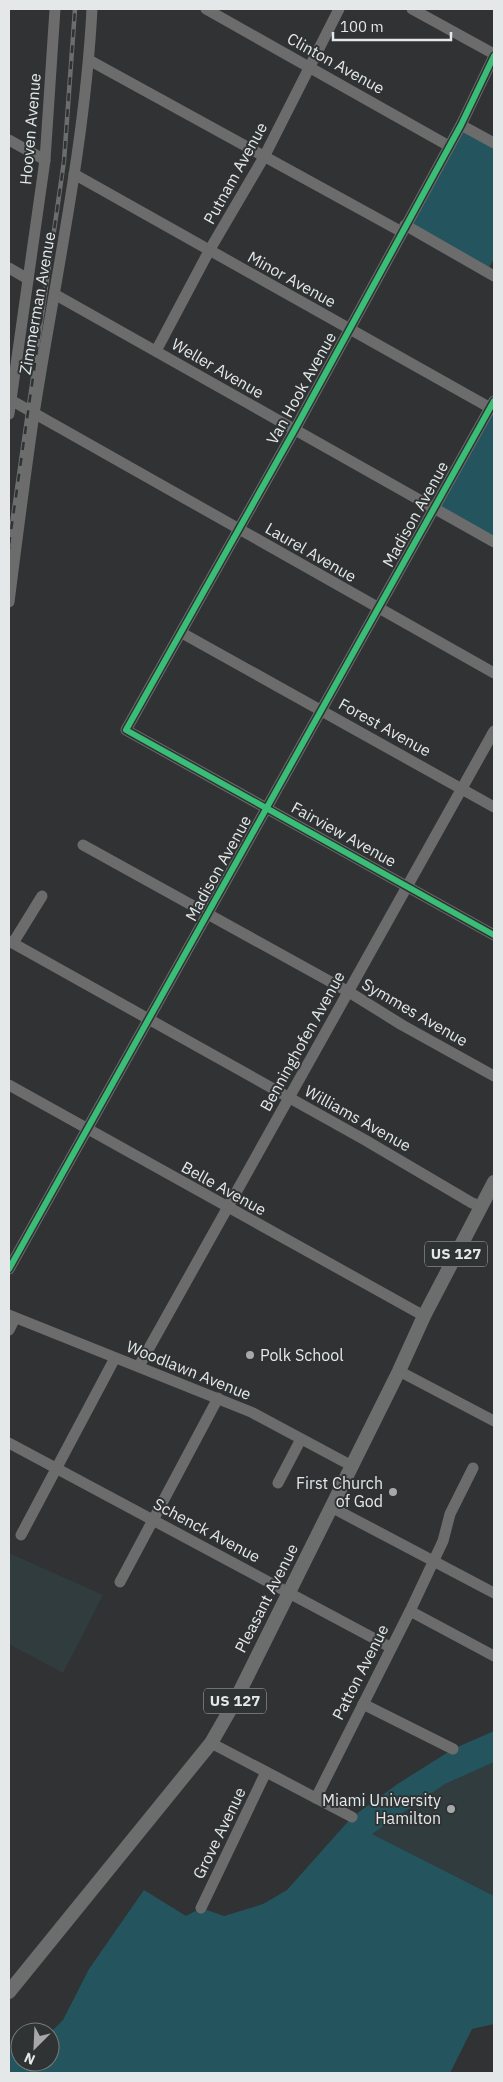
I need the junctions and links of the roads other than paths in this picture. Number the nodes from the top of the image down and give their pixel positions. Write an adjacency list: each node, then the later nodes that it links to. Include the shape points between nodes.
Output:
1 (55, 9): 14 (street, Hooven Avenue)
2 (92, 9): 7 (street, Zimmerman Avenue)
3 (206, 9): 8 (street, Clinton Avenue)
4 (339, 9): 8 (street, Putnam Avenue)
5 (412, 9): 6 (street)
6 (494, 55): 9 (street, Van Hook Avenue)
7 (89, 60): 13 (street); 15 (street, Zimmerman Avenue)
8 (309, 66): 12 (street, Clinton Avenue); 13 (street, Putnam Avenue)
9 (461, 125): 11 (street); 12 (street, Van Hook Avenue)
10 (9, 140): 14 (street)
11 (494, 143)
12 (450, 146): 16 (street, Van Hook Avenue)
13 (264, 157): 16 (street); 17 (street, Putnam Avenue)
14 (45, 160): 20 (street, Hooven Avenue)
15 (74, 174): 17 (street, Minor Avenue); 21 (street, Zimmerman Avenue)
16 (404, 229): 19 (street); 22 (street, Van Hook Avenue)
17 (210, 252): 22 (street, Minor Avenue); 23 (street, Putnam Avenue)
18 (9, 268): 20 (street)
19 (494, 276)
20 (28, 279): 24 (street, Hooven Avenue)
21 (56, 295): 23 (street, Weller Avenue); 26 (street, Zimmerman Avenue)
22 (349, 330): 25 (street, Minor Avenue); 28 (street, Van Hook Avenue)
23 (156, 351): 28 (street, Weller Avenue)
24 (10, 399): 26 (street, Laurel Avenue); 27 (street)
25 (493, 406): 29 (street, Madison Avenue)
26 (34, 413): 30 (street, Laurel Avenue); 32 (street, Zimmerman Avenue)
27 (9, 414)
28 (294, 431): 29 (street, Weller Avenue); 30 (street, Van Hook Avenue)
29 (434, 507): 31 (street, Weller Avenue); 33 (street, Madison Avenue)
30 (239, 530): 33 (street, Laurel Avenue); 34 (street, Van Hook Avenue)
31 (494, 542)
32 (9, 602)
33 (379, 609): 35 (street, Laurel Avenue); 36 (street, Madison Avenue)
34 (182, 632): 36 (street, Forest Avenue); 37 (street, Van Hook Avenue)
35 (494, 673)
36 (322, 710): 39 (street, Forest Avenue); 40 (street, Madison Avenue)
37 (126, 730): 40 (street, Fairview Avenue)
38 (494, 731): 39 (street, Benninghofen Avenue)
39 (462, 788): 41 (street, Forest Avenue); 43 (street, Benninghofen Avenue)
40 (267, 807): 43 (street, Fairview Avenue); 45 (street, Madison Avenue)
41 (494, 807)
42 (83, 845): 45 (street, Symmes Avenue)
43 (407, 886): 46 (street, Fairview Avenue); 48 (street, Benninghofen Avenue)
44 (42, 896): 47 (street)
45 (208, 915): 48 (street, Symmes Avenue); 49 (street, Madison Avenue)
46 (494, 935)
47 (11, 942): 49 (street, Williams Avenue)
48 (349, 992): 50 (street, Symmes Avenue); 52 (street, Benninghofen Avenue)
49 (149, 1020): 52 (street, Williams Avenue); 53 (street, Madison Avenue)
50 (494, 1076)
51 (9, 1085): 53 (street, Belle Avenue)
52 (288, 1098): 55 (street, Williams Avenue); 56 (street, Benninghofen Avenue)
53 (86, 1130): 56 (street, Belle Avenue); 57 (street, Madison Avenue)
54 (492, 1190): 55 (main road, Pleasant Avenue / US 127)
55 (481, 1206): 59 (main road, Pleasant Avenue / US 127)
56 (228, 1208): 59 (street, Belle Avenue); 62 (street, Benninghofen Avenue)
57 (9, 1269)
58 (12, 1316): 60 (street); 61 (street, Woodlawn Avenue)
59 (424, 1316): 63 (main road, Pleasant Avenue / US 127)
60 (9, 1330)
61 (115, 1358): 62 (street, Woodlawn Avenue); 69 (street)
62 (139, 1366): 64 (street, Woodlawn Avenue)
63 (399, 1370): 65 (street); 68 (main road, Pleasant Avenue / US 127)
64 (218, 1398): 66 (street, Woodlawn Avenue); 73 (street)
65 (494, 1421)
66 (301, 1439): 68 (street, Woodlawn Avenue); 71 (street)
67 (9, 1443): 69 (street, Schenck Avenue)
68 (352, 1466): 72 (main road, Pleasant Avenue / US 127)
69 (57, 1468): 73 (street, Schenck Avenue); 74 (street)
70 (473, 1468): 75 (street, Patton Avenue, via 450,1514)
71 (278, 1482)
72 (331, 1508): 75 (street); 77 (main road, Pleasant Avenue / US 127)
73 (153, 1519): 76 (street); 77 (street, Schenck Avenue)
74 (21, 1535)
75 (433, 1561): 78 (street); 79 (street, Patton Avenue)
76 (120, 1582)
77 (289, 1592): 80 (street, Schenck Avenue); 83 (main road, Pleasant Avenue / US 127)
78 (494, 1592)
79 (410, 1611): 80 (street, Patton Avenue); 81 (street)
80 (390, 1647): 82 (street, Patton Avenue)
81 (494, 1655)
82 (363, 1704): 84 (street); 86 (street, Patton Avenue)
83 (211, 1743): 85 (street); 89 (main road, Pleasant Avenue / US 127)
84 (453, 1749)
85 (266, 1772): 86 (street); 88 (street, Grove Avenue)
86 (316, 1798): 87 (street)
87 (352, 1817)
88 (201, 1908)
89 (9, 1992)

